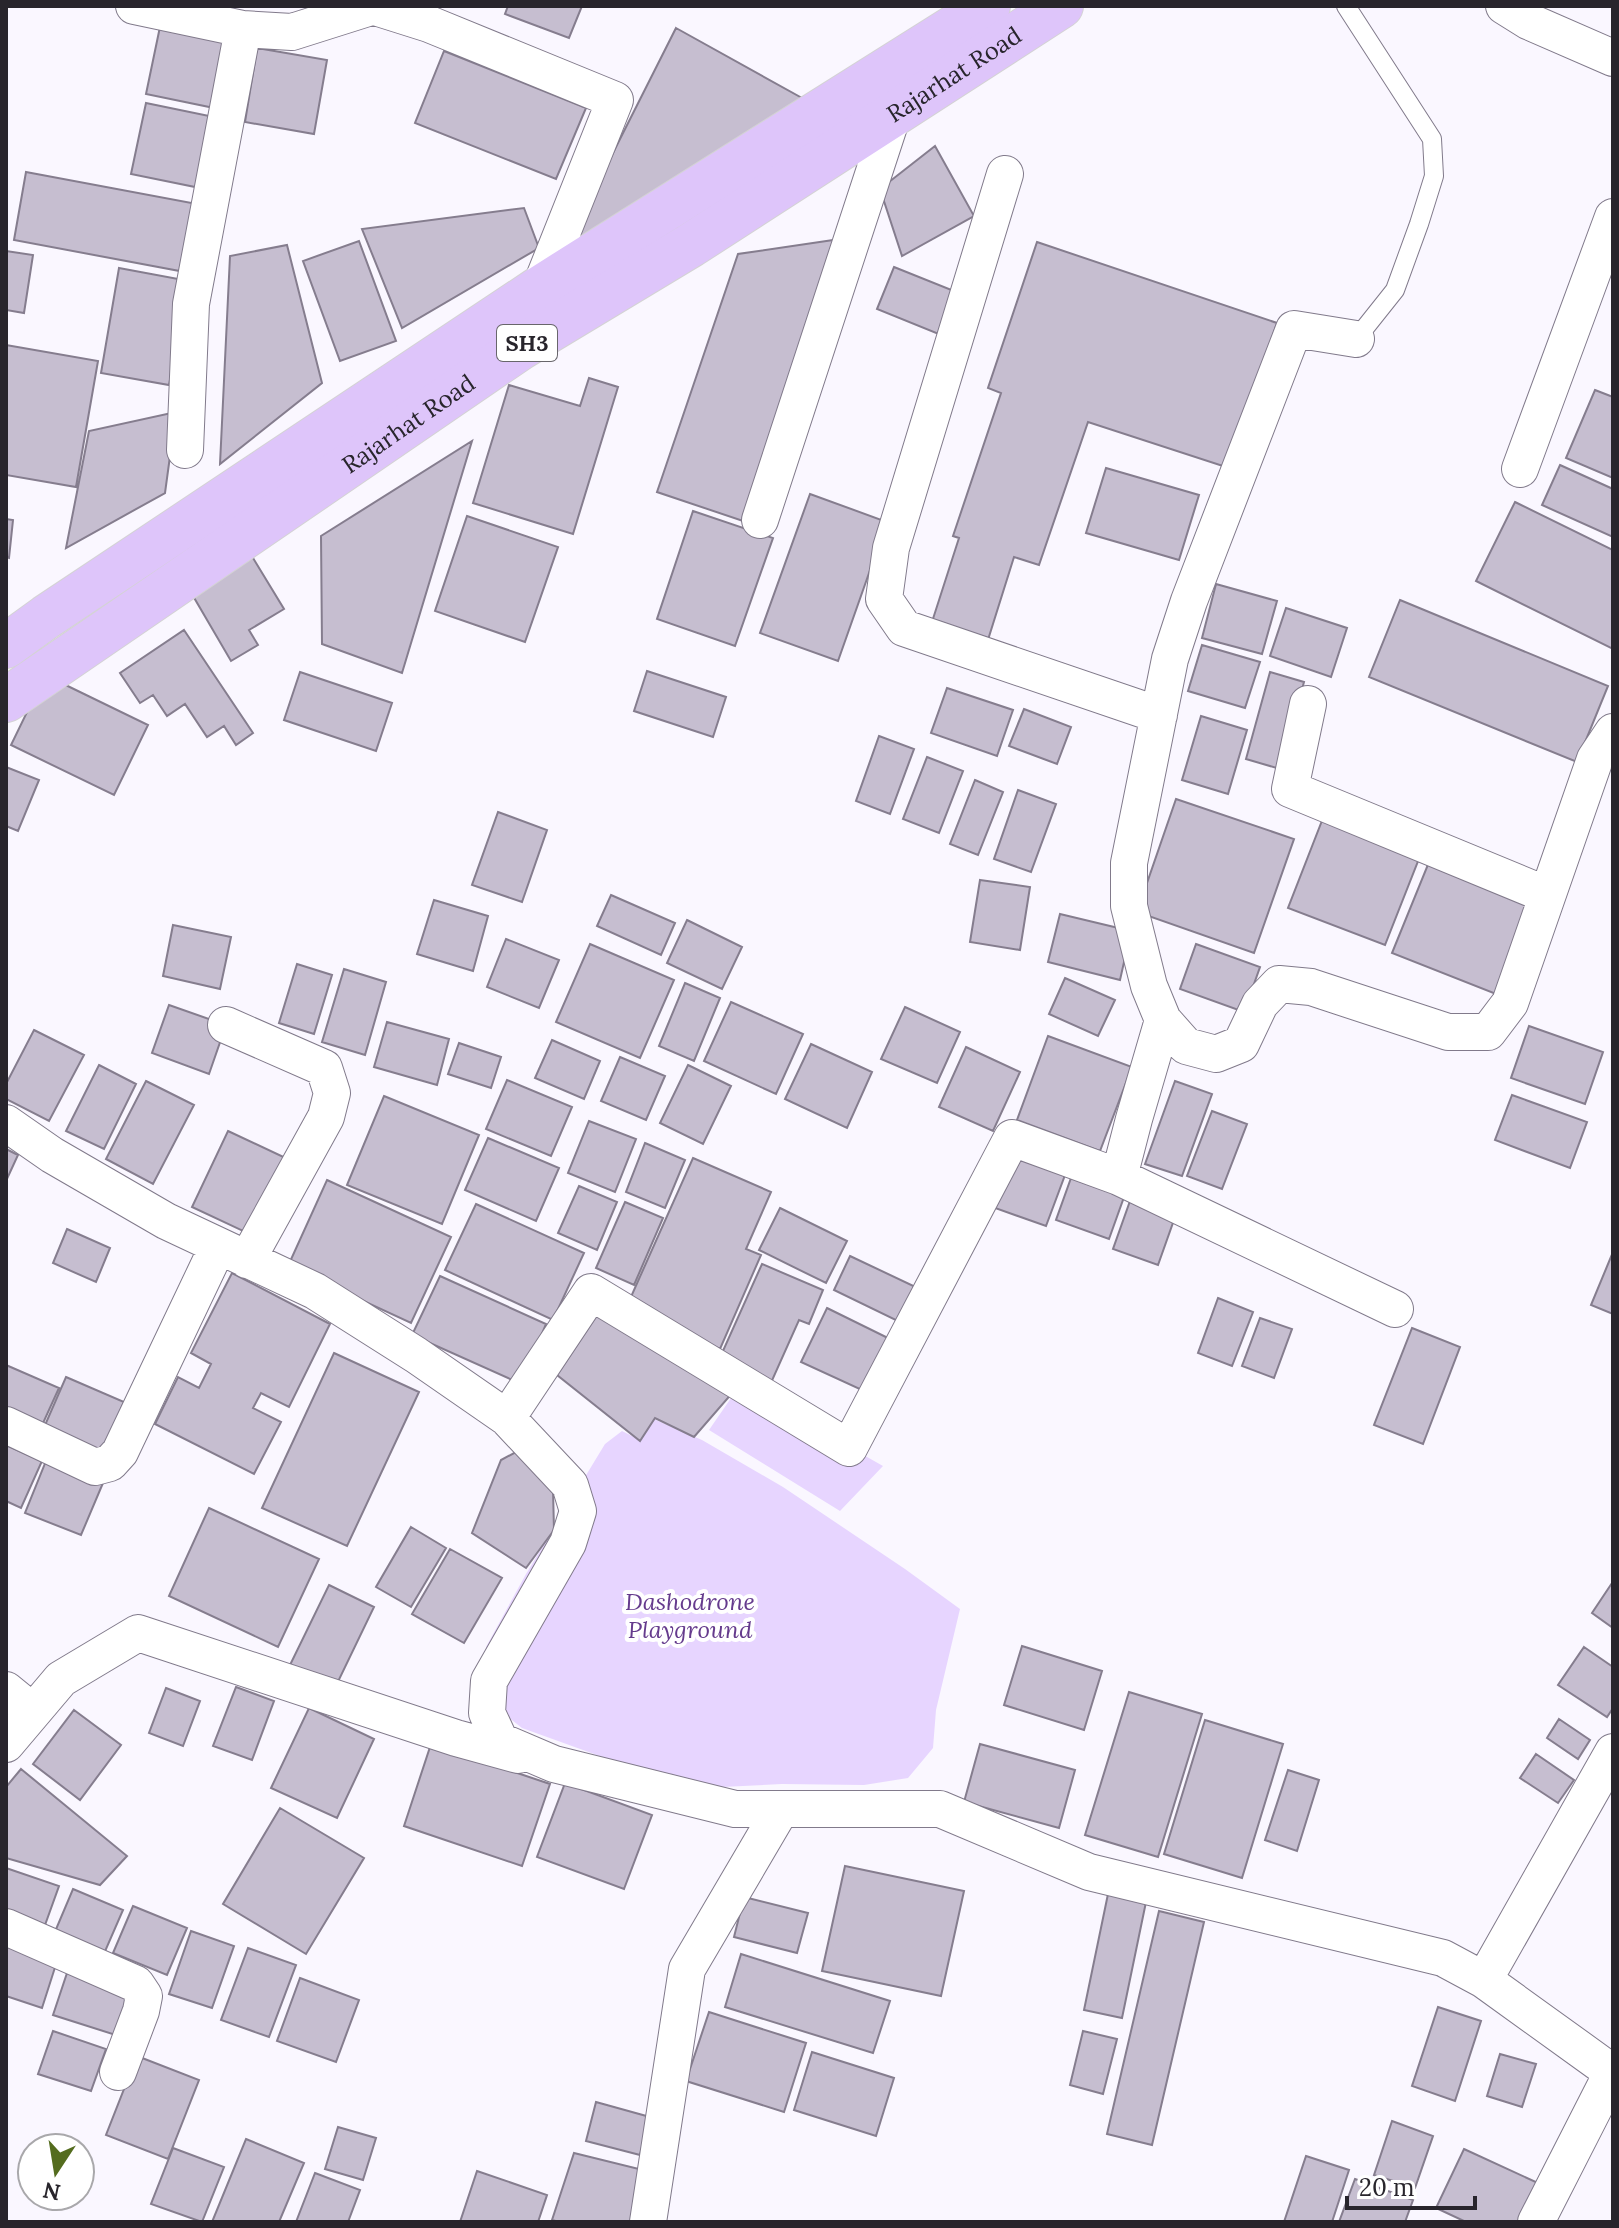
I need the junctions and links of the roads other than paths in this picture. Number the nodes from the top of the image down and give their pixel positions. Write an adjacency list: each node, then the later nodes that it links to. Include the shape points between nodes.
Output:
1 (134, 6): 7 (street)
2 (372, 6): 7 (street, via 292,32); 12 (street, via 615,100)
3 (988, 6): 12 (main road, Rajarhat Road / SH3)
4 (1061, 6): 9 (main road, Rajarhat Road / SH3)
5 (1346, 6): 13 (lane, via 1432,139 1434,176 1395,290)
6 (1504, 6): 8 (street)
7 (243, 29): 14 (street, via 191,304)
8 (1613, 58)
9 (893, 114): 16 (street); 18 (main road, Rajarhat Road / SH3, via 520,348)
10 (1005, 174): 20 (street, via 891,548 884,599 904,628)
11 (1613, 217): 15 (street)
12 (540, 288): 17 (main road, Rajarhat Road / SH3)
13 (1356, 339): 20 (street, via 1294,329 1189,601)
14 (185, 450)
15 (1520, 469)
16 (760, 520)
17 (6, 646)
18 (6, 700)
19 (1308, 704): 22 (street, via 1290,789)
20 (1159, 715): 23 (street, via 1129,863 1129,906)
21 (1613, 732): 22 (street, via 1595,759)
22 (1547, 895): 23 (street, via 1510,1003 1488,1032 1448,1032 1311,987 1279,984 1260,1004 1241,1044 1216,1054 1186,1046)
23 (1163, 1020): 26 (street)
24 (226, 1025): 27 (street, via 324,1068 332,1093 326,1117)
25 (6, 1123): 27 (street, via 166,1221)
26 (1119, 1177): 28 (street); 29 (street, via 1012,1138 849,1448 591,1292)
27 (232, 1253): 29 (street, via 315,1291); 30 (street, via 110,1463 95,1467)
28 (1395, 1309)
29 (507, 1418): 34 (street, via 570,1485 578,1511 568,1543 489,1681 487,1713 500,1741)
30 (6, 1425)
31 (20, 1701): 32 (street); 34 (street, via 138,1633 456,1738)
32 (6, 1744)
33 (1613, 1752): 37 (street)
34 (554, 1764): 35 (street, via 735,1809)
35 (781, 1809): 37 (street, via 940,1809 1089,1872 1443,1958); 40 (street, via 687,1969)
36 (6, 1927): 38 (street, via 136,1984 144,1996 141,2011)
37 (1484, 1980): 39 (street)
38 (118, 2072)
39 (1613, 2073): 41 (street)
40 (648, 2222)
41 (1536, 2222)

